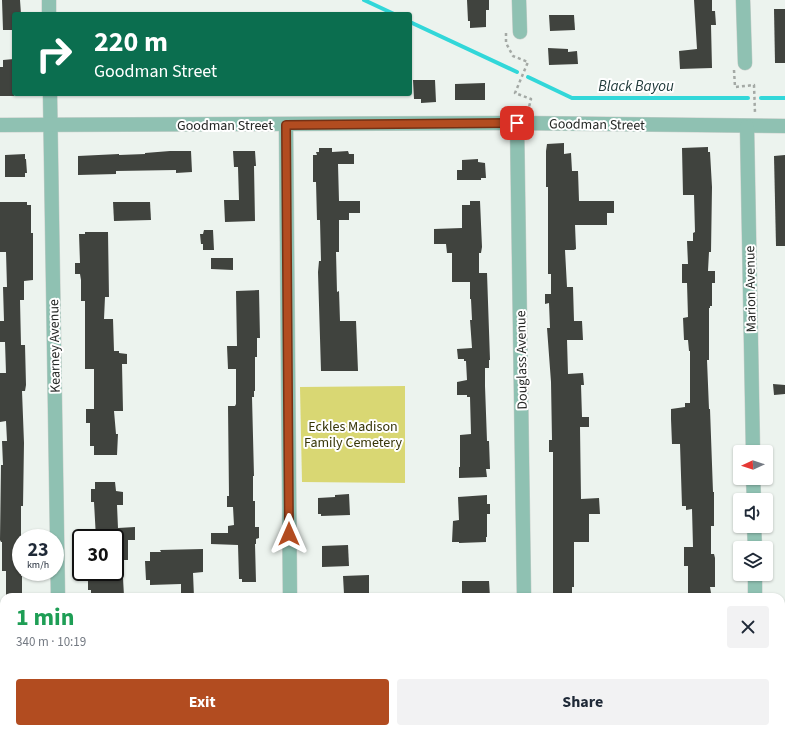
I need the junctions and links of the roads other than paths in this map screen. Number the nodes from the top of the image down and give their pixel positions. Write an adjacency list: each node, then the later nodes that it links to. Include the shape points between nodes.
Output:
1 (49, 0): 4 (street)
2 (519, 0): 5 (street)
3 (743, 0): 6 (street)
4 (49, 12)
5 (520, 32)
6 (745, 64)
7 (50, 96): 11 (street, Kearney Avenue)
8 (748, 121): 9 (street, Goodman Street); 13 (street, Goodman Street); 14 (street, Marion Avenue)
9 (521, 123): 12 (street, Goodman Street); 18 (street, Douglass Avenue)
10 (0, 124): 11 (street, Goodman Street)
11 (50, 125): 12 (street, Goodman Street); 16 (street, Kearney Avenue)
12 (286, 125): 17 (street)
13 (785, 126)
14 (753, 445)
15 (755, 581): 19 (street)
16 (58, 593)
17 (290, 593)
18 (524, 593)
19 (755, 593)

